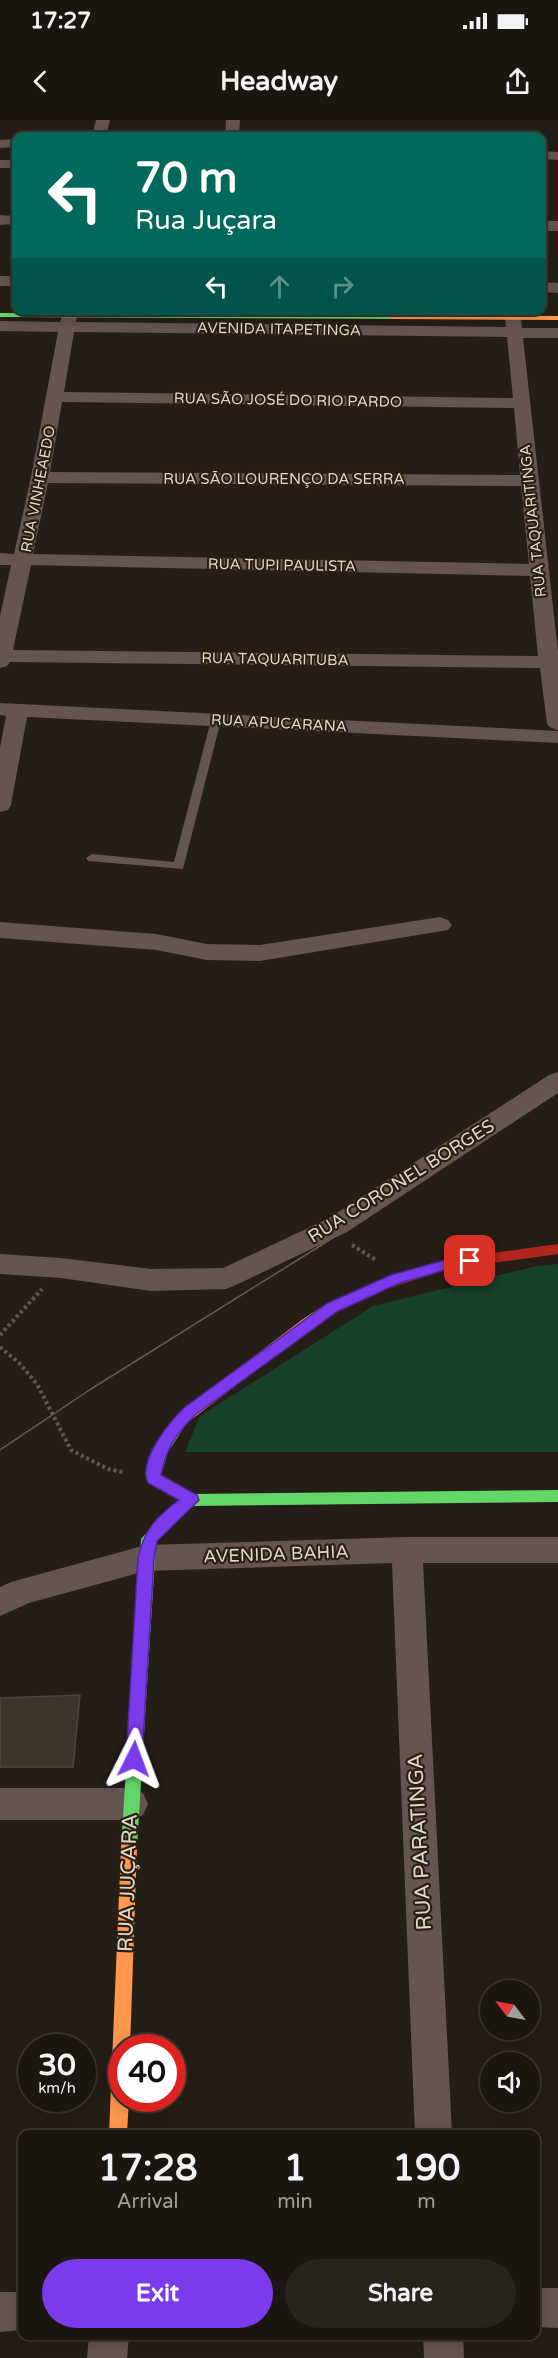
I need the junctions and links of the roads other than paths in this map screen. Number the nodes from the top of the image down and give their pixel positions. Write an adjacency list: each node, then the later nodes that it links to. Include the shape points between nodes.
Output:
1 (0, 315): 5 (street, AVENIDA ITAPETINGA)
2 (330, 315): 5 (street, AVENIDA ITAPETINGA)
3 (449, 315): 6 (street, AVENIDA ITAPETINGA)
4 (558, 318): 6 (street, AVENIDA ITAPETINGA)
5 (68, 321): 6 (street, AVENIDA ITAPETINGA); 7 (street, AVENIDA ITAPETINGA); 9 (street, RUA VINHEAEDO)
6 (513, 325): 8 (street, AVENIDA ITAPETINGA); 10 (street, RUA TAQUARITINGA)
7 (0, 326)
8 (558, 333)
9 (56, 397): 10 (street, RUA SÃO JOSÉ DO RIO PARDO); 11 (street, RUA VINHEAEDO)
10 (520, 403): 12 (street, RUA TAQUARITINGA)
11 (40, 477): 12 (street, RUA SÃO LOURENÇO DA SERRA); 14 (street, RUA VINHEAEDO)
12 (529, 481): 15 (street, RUA TAQUARITINGA)
13 (0, 559): 14 (street, RUA TUPI PAULISTA)
14 (24, 560): 15 (street, RUA TUPI PAULISTA); 16 (street, RUA VINHEAEDO)
15 (546, 578): 17 (street, RUA TAQUARITINGA)
16 (1, 659): 17 (street, RUA TAQUARITUBA)
17 (549, 662): 20 (street, RUA TAQUARITINGA)
18 (9, 709): 19 (street, RUA APUCARANA); 22 (street)
19 (216, 720): 21 (street, RUA APUCARANA); 23 (lane, via 179,866)
20 (558, 724)
21 (558, 737)
22 (0, 805)
23 (92, 858)
24 (440, 925): 25 (street, via 260,953 195,951 156,942)
25 (0, 930)
26 (558, 1081): 28 (street, RUA CORONEL BORGES, via 394,1190 312,1239 226,1278 168,1280)
27 (558, 1249): 30 (street, via 449,1264 396,1279 333,1307 308,1323 174,1427 156,1458 153,1478)
28 (0, 1264)
29 (558, 1496): 30 (street)
30 (192, 1500): 33 (street, RUA JUÇARA, via 173,1513 150,1539)
31 (406, 1550): 32 (street, AVENIDA BAHIA); 33 (street, AVENIDA BAHIA); 38 (street, RUA PARATINGA)
32 (558, 1550)
33 (146, 1558): 34 (street, AVENIDA BAHIA, via 22,1591); 36 (street, RUA JUÇARA)
34 (0, 1602)
35 (0, 1804): 36 (street)
36 (131, 1804): 37 (street, RUA JUÇARA)
37 (118, 2130)
38 (434, 2130)
39 (540, 2308): 40 (street)
40 (558, 2308)
41 (18, 2311): 42 (street)
42 (0, 2312)
43 (109, 2340): 45 (street)
44 (443, 2340): 46 (street)
45 (107, 2358)
46 (444, 2358)

